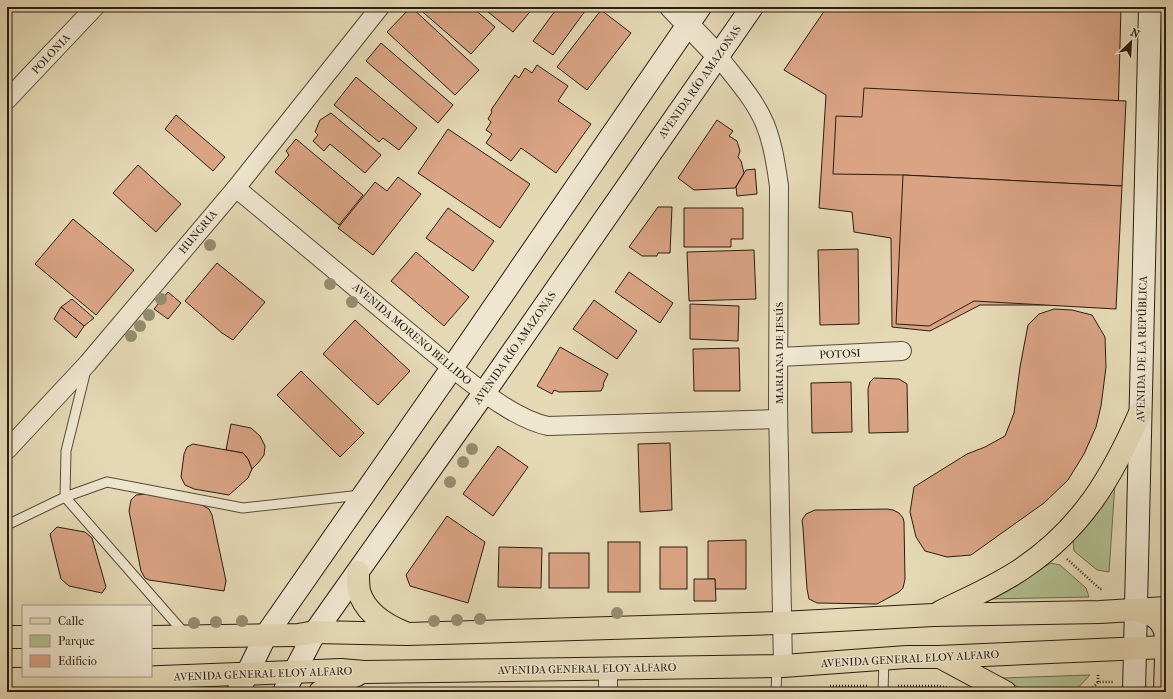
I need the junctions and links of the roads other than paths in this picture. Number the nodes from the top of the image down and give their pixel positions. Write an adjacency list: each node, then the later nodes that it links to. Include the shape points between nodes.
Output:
1 (95, 7): 8 (street, POLONIA)
2 (380, 7): 9 (street, HUNGRIA)
3 (671, 7): 6 (main road)
4 (752, 7): 7 (main road, AVENIDA RÍO AMAZONAS)
5 (1150, 7): 15 (main road, AVENIDA DE LA REPÚBLICA)
6 (693, 15): 7 (main road); 13 (main road)
7 (718, 56): 11 (street, MARIANA DE JESÚS, via 751,98 765,123 774,152 779,186); 14 (main road, AVENIDA RÍO AMAZONAS)
8 (7, 100)
9 (236, 188): 12 (street, HUNGRIA); 13 (street, AVENIDA MORENO BELLIDO)
10 (902, 351): 11 (street, POTOSI)
11 (779, 357): 16 (street, MARIANA DE JESÚS)
12 (88, 363): 17 (street, HUNGRIA); 19 (lane, via 66,451)
13 (452, 368): 14 (street, AVENIDA MORENO BELLIDO); 18 (main road)
14 (484, 393): 16 (street, AVENIDA MORENO BELLIDO, via 534,423 548,426); 21 (main road, AVENIDA RÍO AMAZONAS)
15 (1140, 413): 23 (main road, AVENIDA DE LA REPÚBLICA); 24 (main road, via 1124,450 1091,504 1061,538 1023,568 1000,582)
16 (778, 419): 25 (street, MARIANA DE JESÚS)
17 (7, 450)
18 (362, 495): 19 (lane, via 243,508 107,482); 28 (main road)
19 (65, 497): 20 (lane); 31 (lane)
20 (7, 525)
21 (358, 572): 26 (main road, AVENIDA RÍO AMAZONAS); 27 (main road, via 359,590 364,602 382,622)
22 (1166, 608): 23 (main road)
23 (1136, 610): 24 (main road); 32 (main road, via 1158,619 1164,626); 35 (main road, AVENIDA DE LA REPÚBLICA)
24 (933, 615): 25 (main road)
25 (781, 623): 27 (main road); 39 (street, MARIANA DE JESÚS)
26 (315, 632): 27 (main road); 28 (main road); 41 (main road, AVENIDA RÍO AMAZONAS)
27 (408, 634)
28 (266, 635): 31 (main road); 45 (main road)
29 (22, 637): 33 (main road)
30 (152, 637): 31 (main road)
31 (188, 637)
32 (1166, 637)
33 (7, 638)
34 (1166, 647): 35 (main road, AVENIDA GENERAL ELOY ALFARO)
35 (1135, 649): 36 (main road, AVENIDA GENERAL ELOY ALFARO); 53 (main road, AVENIDA DE LA REPÚBLICA)
36 (938, 657): 38 (main road, AVENIDA GENERAL ELOY ALFARO); 52 (main road)
37 (1166, 657): 54 (main road)
38 (884, 659): 39 (main road, AVENIDA GENERAL ELOY ALFARO); 51 (lane)
39 (780, 666): 40 (main road, AVENIDA GENERAL ELOY ALFARO); 50 (lane)
40 (608, 669): 42 (main road, AVENIDA GENERAL ELOY ALFARO); 49 (street)
41 (296, 672): 42 (main road, AVENIDA GENERAL ELOY ALFARO); 45 (main road, AVENIDA GENERAL ELOY ALFARO); 47 (main road, AVENIDA RÍO AMAZONAS)
42 (364, 672): 48 (main road)
43 (136, 678): 44 (main road, AVENIDA GENERAL ELOY ALFARO); 45 (main road, AVENIDA GENERAL ELOY ALFARO); 46 (main road)
44 (7, 679)
45 (242, 683)
46 (164, 692)
47 (284, 692)
48 (320, 692)
49 (608, 692)
50 (776, 692)
51 (883, 692)
52 (1005, 692)
53 (1134, 692)
54 (1165, 692)

